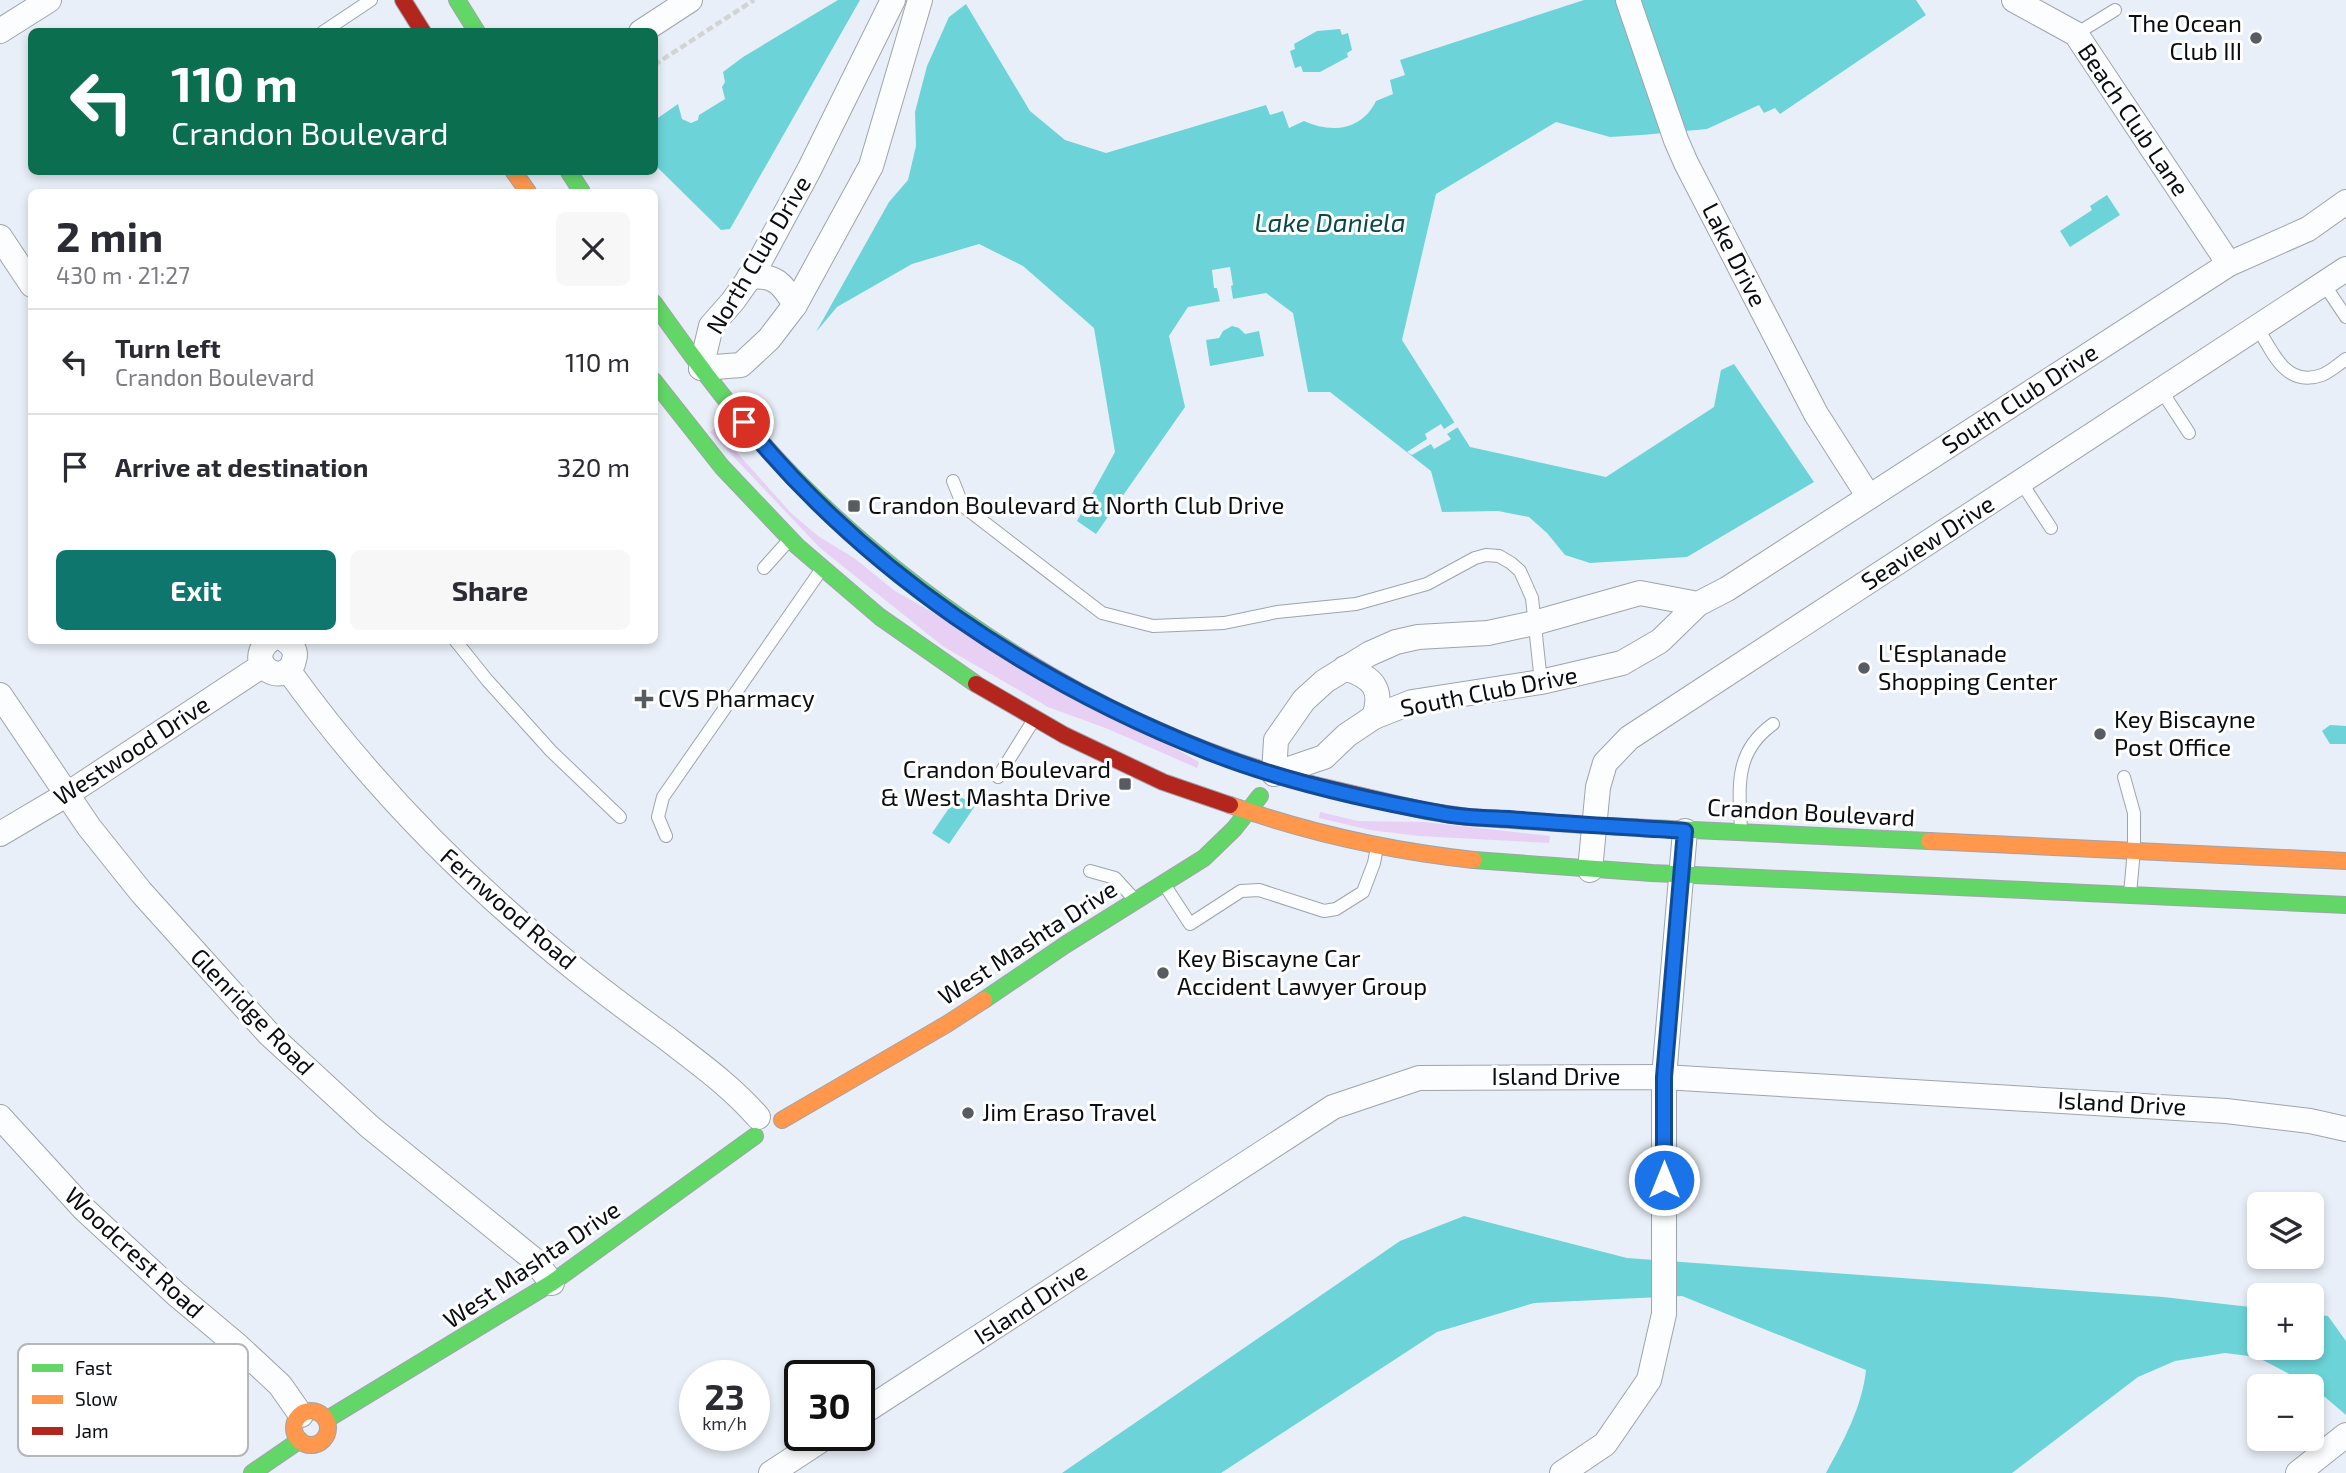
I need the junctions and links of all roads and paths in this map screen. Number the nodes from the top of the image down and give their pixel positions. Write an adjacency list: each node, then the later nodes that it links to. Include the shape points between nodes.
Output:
1 (49, 0): 16 (street)
2 (371, 0): 12 (lane)
3 (403, 0): 13 (main road)
4 (457, 0): 14 (main road)
5 (690, 0): 15 (street)
6 (754, 0): 18 (path)
7 (893, 0): 23 (street, North Club Drive)
8 (920, 0): 26 (street, North Club Drive, via 872,166)
9 (1628, 0): 37 (street, Lake Drive, via 1676,140 1816,414)
10 (2014, 0): 17 (street, Beach Club Lane)
11 (2115, 10): 17 (lane)
12 (329, 28)
13 (420, 28)
14 (474, 28)
15 (647, 28)
16 (0, 32)
17 (2076, 34): 21 (street, Beach Club Lane)
18 (658, 62)
19 (2346, 202): 21 (street, South Club Drive, via 2308,229)
20 (0, 237): 24 (street)
21 (2229, 264): 37 (street, South Club Drive)
22 (2346, 269): 25 (street, Seaview Drive)
23 (750, 277): 26 (street, via 774,279); 31 (street, North Club Drive, via 711,326)
24 (28, 279)
25 (2324, 284): 28 (lane); 29 (street, Seaview Drive)
26 (794, 305): 31 (street, North Club Drive, via 741,366)
27 (658, 309): 31 (main road, Crandon Boulevard)
28 (2346, 317)
29 (2257, 327): 30 (lane, via 2286,373 2297,377 2322,375); 32 (street, Seaview Drive)
30 (2346, 359)
31 (701, 368): 33 (street); 52 (main road, Crandon Boulevard, via 769,453 809,494 928,597 993,643 1065,685 1149,727)
32 (2161, 390): 34 (lane); 36 (street, Seaview Drive)
33 (658, 395): 39 (main road)
34 (2189, 433)
35 (953, 481): 43 (lane, via 962,506 1102,613 1153,626 1224,624 1277,612 1356,604 1427,584 1486,555 1500,556 1520,571 1532,598)
36 (2021, 482): 38 (lane); 58 (street, Seaview Drive, via 1629,738 1605,763)
37 (1869, 497): 42 (street, South Club Drive)
38 (2051, 528)
39 (790, 539): 40 (lane); 41 (main road)
40 (764, 568)
41 (822, 568): 50 (main road, via 894,627); 62 (lane, via 663,797 658,817)
42 (1698, 604): 43 (street, via 1640,593); 47 (street, South Club Drive, via 1660,641 1622,663)
43 (1534, 623): 46 (street, via 1488,633 1396,642); 47 (lane)
44 (459, 644): 57 (lane, via 551,751)
45 (279, 648): 55 (street, Westwood Drive); 76 (street, Fernwood Road, via 342,742 432,842 540,940 737,1094)
46 (1345, 668): 49 (street, via 1368,678 1376,688 1379,702); 52 (street, via 1304,700 1287,721 1276,740)
47 (1541, 682): 49 (street, South Club Drive, via 1412,702)
48 (0, 695): 55 (street, Glenridge Road)
49 (1374, 717): 52 (street, South Club Drive, via 1324,757)
50 (1033, 720): 53 (lane); 56 (main road, via 1163,781)
51 (1773, 724): 60 (lane, via 1753,741 1742,761)
52 (1274, 774): 56 (main road, West Mashta Drive); 58 (main road, Crandon Boulevard, via 1442,814)
53 (998, 777)
54 (2124, 778): 64 (lane, via 2134,813)
55 (66, 795): 61 (street, Westwood Drive); 77 (street, Glenridge Road, via 141,892 269,1034 370,1127 532,1258)
56 (1248, 813): 63 (main road); 69 (main road, West Mashta Drive, via 1218,848)
57 (620, 817)
58 (1595, 825): 59 (main road, Crandon Boulevard); 66 (street, Seaview Drive)
59 (1685, 831): 60 (main road, Crandon Boulevard); 68 (street)
60 (1741, 833): 64 (main road, Crandon Boulevard)
61 (0, 834)
62 (666, 836)
63 (1377, 846): 66 (main road, via 1497,864); 69 (lane, via 1363,892 1336,909 1324,911 1259,890 1241,891 1190,924)
64 (2134, 850): 65 (main road, Crandon Boulevard); 70 (lane)
65 (2346, 861)
66 (1590, 870): 68 (main road)
67 (1090, 871): 71 (lane, via 1115,878)
68 (1682, 875): 70 (main road); 73 (street)
69 (1164, 883): 71 (main road, West Mashta Drive)
70 (2130, 894): 72 (main road)
71 (1135, 900): 76 (main road, West Mashta Drive, via 947,1024)
72 (2346, 905)
73 (1664, 1077): 75 (street, Island Drive, via 2225,1111); 80 (street, Island Drive, via 1419,1079 1333,1107); 88 (street, via 1664,1314 1649,1380 1605,1444)
74 (0, 1117): 78 (street, Woodcrest Road, via 84,1209)
75 (2346, 1129)
76 (769, 1130): 77 (main road, West Mashta Drive)
77 (552, 1283): 82 (main road, West Mashta Drive)
78 (236, 1344)
79 (248, 1355): 81 (street, Woodcrest Road, via 280,1385)
80 (875, 1405)
81 (301, 1415): 82 (main road, via 317,1412); 84 (main road, via 295,1430)
82 (326, 1420): 84 (main road, via 328,1429 322,1441 309,1444)
83 (2346, 1435): 89 (street)
84 (300, 1440): 86 (main road)
85 (805, 1451): 87 (street)
86 (252, 1473)
87 (771, 1473)
88 (1562, 1473)
89 (2298, 1473)

